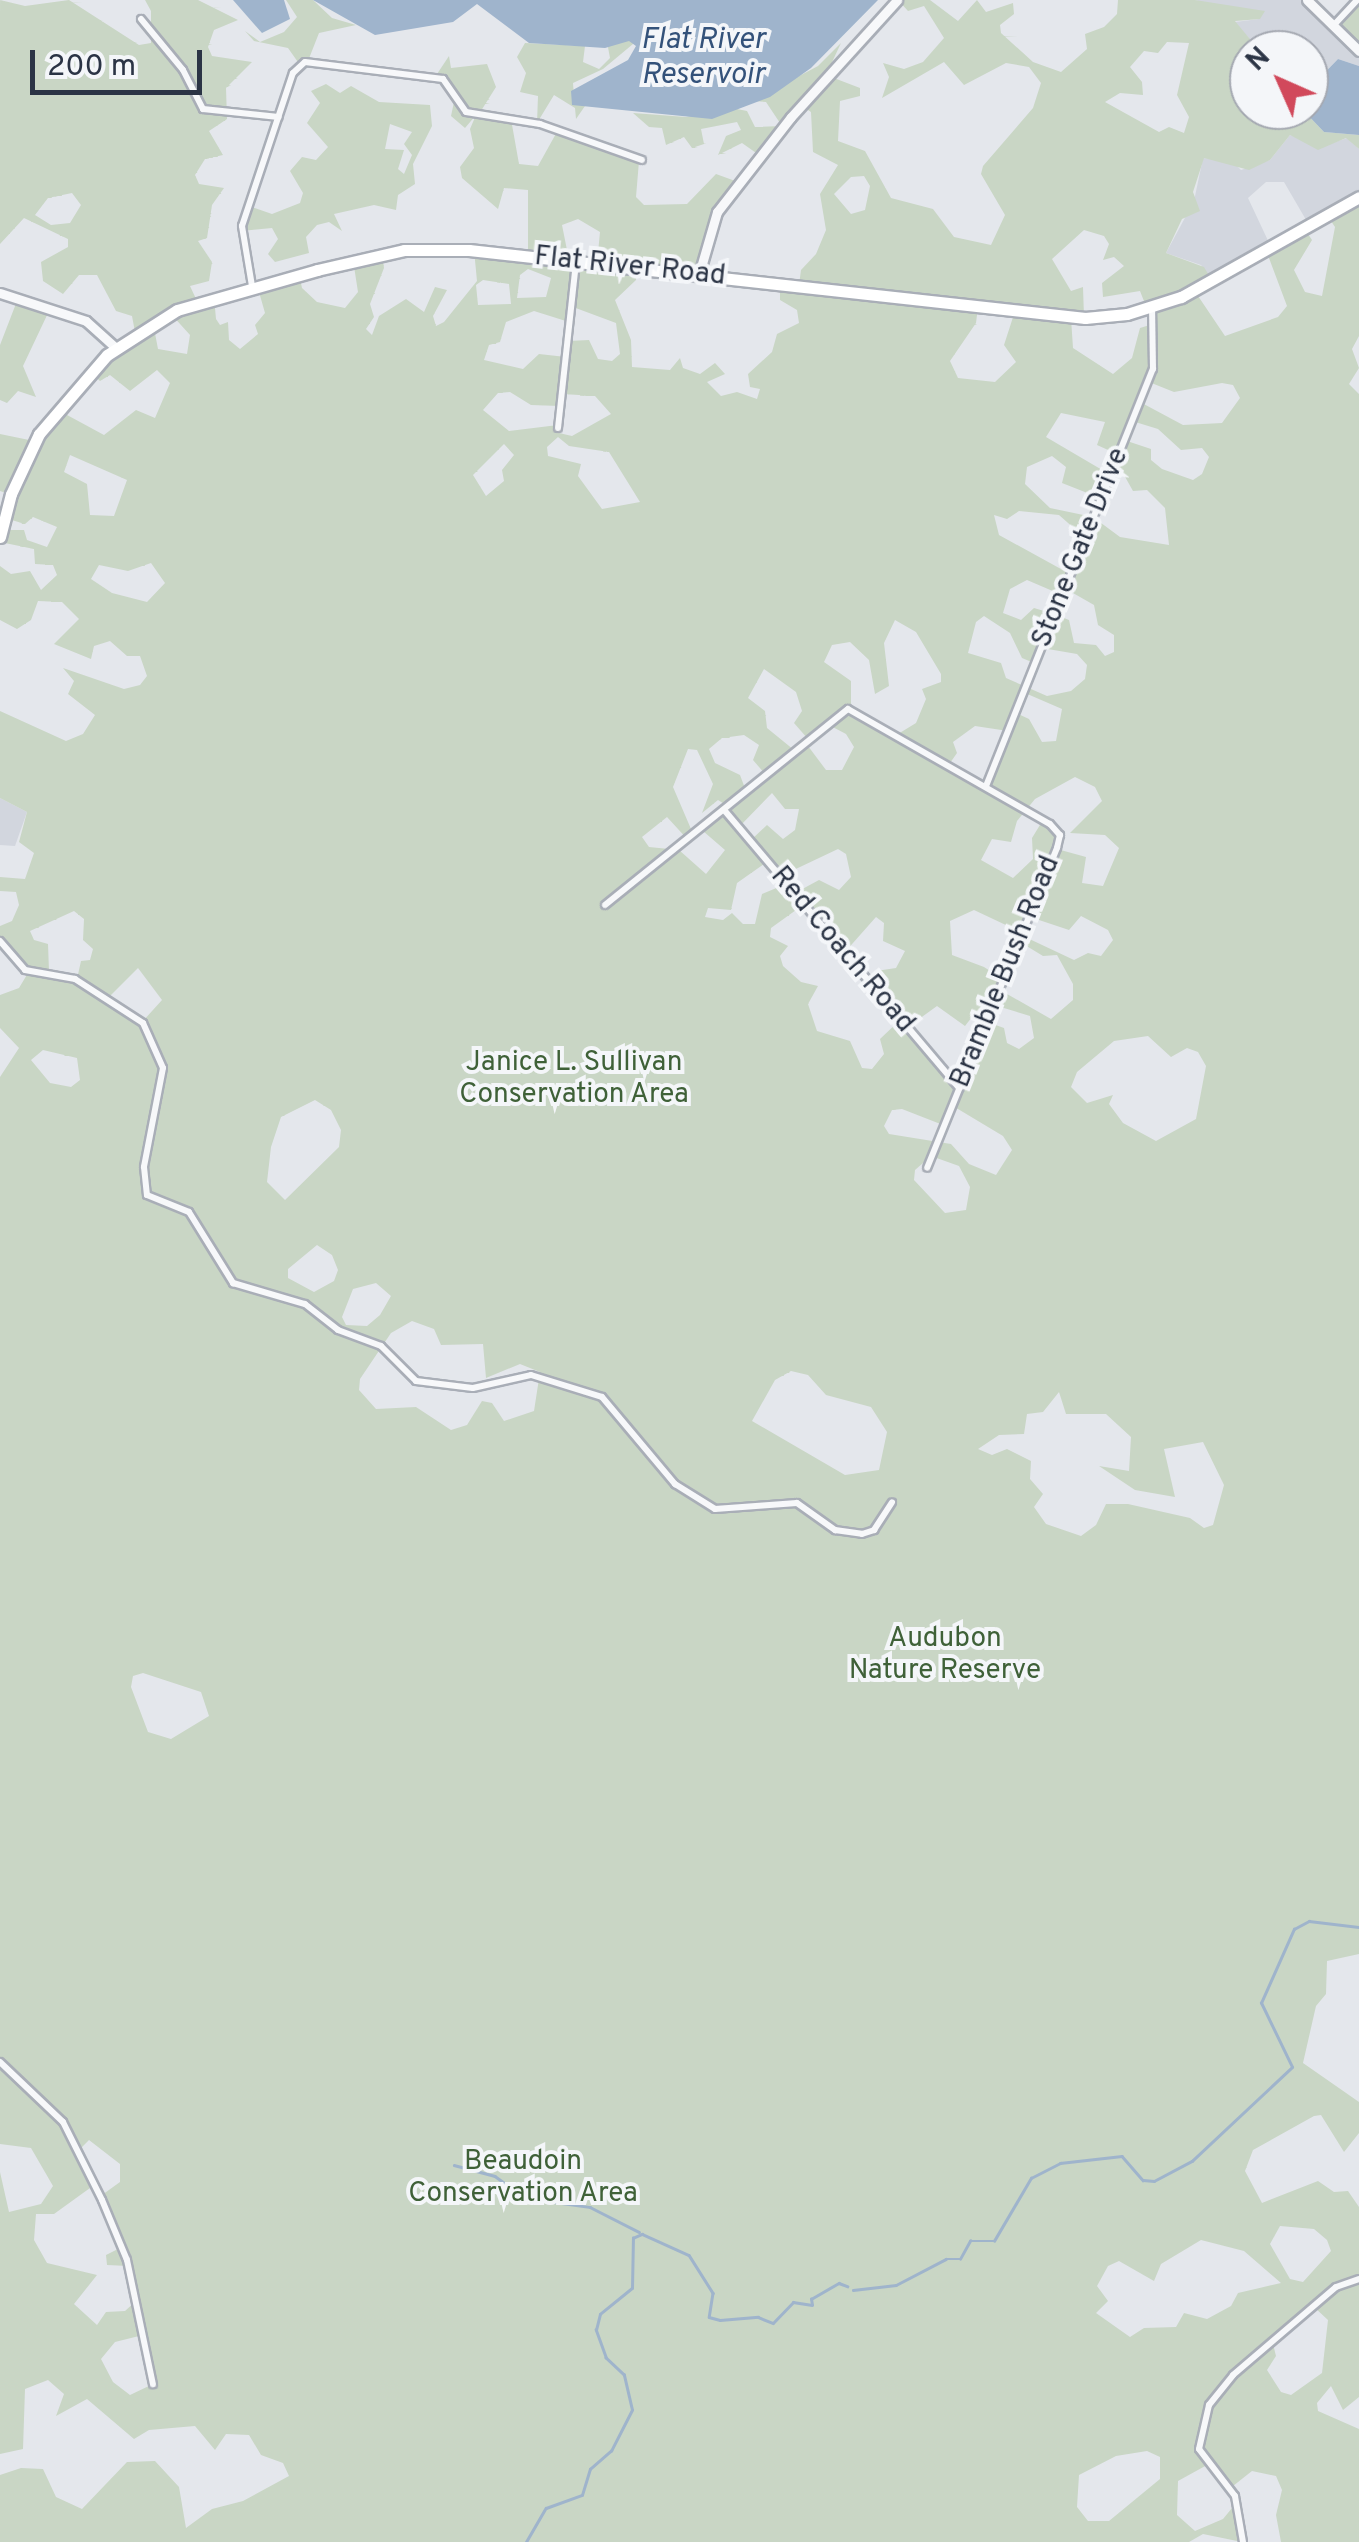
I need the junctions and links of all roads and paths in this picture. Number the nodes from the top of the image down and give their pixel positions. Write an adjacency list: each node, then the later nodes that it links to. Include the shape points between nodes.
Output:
1 (896, 0): 11 (street, via 791,116 717,212)
2 (1307, 0): 5 (street)
3 (1357, 0): 5 (street)
4 (141, 18): 7 (street, via 184,70 203,109)
5 (1333, 26): 6 (street)
6 (1359, 51)
7 (279, 117): 8 (street, via 298,66 349,66 443,79 466,112 540,124); 12 (street, via 242,226)
8 (642, 160)
9 (1359, 197): 14 (main road, Flat River Road)
10 (576, 262): 11 (main road, Flat River Road); 12 (main road, Flat River Road, via 404,250); 16 (street)
11 (698, 274): 14 (main road, Flat River Road, via 1077,318)
12 (252, 286): 15 (main road, Flat River Road, via 178,310)
13 (0, 293): 15 (street, via 86,321)
14 (1152, 307): 18 (street, Stone Gate Drive, via 1153,370)
15 (116, 348): 17 (main road, Flat River Road, via 71,390 39,434 10,494)
16 (558, 428)
17 (0, 537)
18 (986, 786): 19 (street, Bramble Bush Road, via 848,710); 22 (street, Bramble Bush Road, via 1050,824 1060,837)
19 (726, 811): 20 (street, Bramble Bush Road); 22 (street, Red Coach Road)
20 (605, 905)
21 (0, 940): 24 (street, via 25,970 75,979 143,1023 162,1068 144,1168 146,1195 187,1210 233,1284 298,1300 338,1330 382,1346 416,1381 473,1388 531,1375 602,1397 675,1484 715,1509 797,1503 828,1526 862,1534 874,1530)
22 (959, 1088): 23 (street, Bramble Bush Road)
23 (927, 1168)
24 (892, 1502)
25 (0, 2062): 27 (street, via 63,2122 102,2200 127,2260)
26 (1359, 2279): 28 (street, via 1331,2292 1209,2405 1199,2449 1236,2496)
27 (153, 2384)
28 (1243, 2542)

